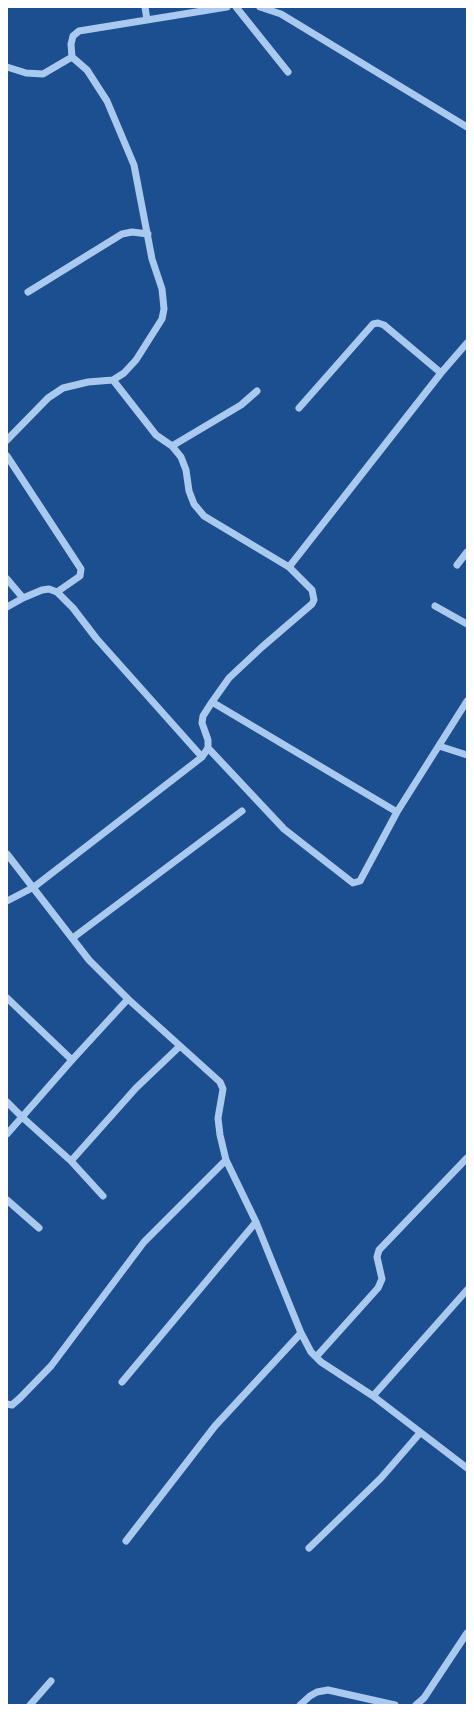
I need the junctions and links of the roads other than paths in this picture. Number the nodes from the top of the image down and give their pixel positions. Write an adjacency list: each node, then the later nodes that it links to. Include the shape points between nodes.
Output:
1 (145, 7): 6 (street)
2 (226, 7): 6 (street)
3 (236, 7): 9 (street)
4 (260, 7): 5 (street)
5 (274, 9): 10 (street)
6 (147, 20): 7 (street, via 79,31 71,44)
7 (72, 57): 8 (street, via 43,74 26,73); 11 (street, via 87,70 107,101 134,165)
8 (7, 67)
9 (288, 72)
10 (467, 127)
11 (148, 234): 12 (street, via 122,234); 15 (street, via 152,259 162,289 162,319 136,360)
12 (28, 292)
13 (467, 343): 14 (street)
14 (441, 373): 17 (street, via 384,325 373,324); 23 (street)
15 (113, 380): 18 (street, via 63,388 48,398); 19 (street, via 156,436)
16 (257, 392): 19 (street, via 241,405)
17 (299, 408)
18 (7, 440)
19 (172, 446): 23 (street, via 181,457 186,470 194,504 204,516)
20 (7, 456): 25 (street, via 80,568 80,576)
21 (467, 552): 22 (street)
22 (456, 565)
23 (289, 567): 31 (street, via 312,590 312,604 229,678)
24 (7, 579): 26 (street)
25 (57, 592): 26 (street, via 42,590); 35 (street)
26 (23, 598): 28 (street)
27 (434, 606): 29 (street)
28 (7, 607)
29 (467, 624)
30 (467, 700): 32 (street)
31 (212, 702): 33 (street, via 202,722); 37 (street)
32 (439, 746): 34 (street); 37 (street)
33 (208, 748): 35 (street); 37 (street, via 284,829 352,883 360,881)
34 (467, 755)
35 (202, 756): 39 (street)
36 (242, 811): 41 (street)
37 (398, 812)
38 (7, 854): 39 (street)
39 (34, 887): 40 (street); 41 (street)
40 (7, 901)
41 (74, 937): 43 (street, via 89,960)
42 (7, 998): 45 (street)
43 (128, 999): 44 (street); 45 (street)
44 (180, 1046): 50 (street, via 220,1082 223,1089 218,1118); 51 (street, via 136,1088)
45 (72, 1060): 47 (street)
46 (7, 1102): 47 (street)
47 (22, 1118): 48 (street); 51 (street)
48 (7, 1134)
49 (467, 1158): 58 (street, via 379,1250 377,1257 382,1279 378,1288)
50 (226, 1160): 54 (street); 61 (street, via 144,1242 51,1366 12,1405)
51 (71, 1161): 52 (street)
52 (103, 1196)
53 (7, 1200): 55 (street)
54 (256, 1222): 57 (street); 59 (street)
55 (39, 1228)
56 (467, 1290): 60 (street)
57 (301, 1333): 58 (street); 64 (street, via 215,1426)
58 (316, 1357): 60 (street)
59 (122, 1382)
60 (373, 1396): 62 (street)
61 (7, 1404)
62 (420, 1433): 63 (street); 65 (street, via 381,1478)
63 (467, 1468)
64 (126, 1541)
65 (309, 1548)
66 (467, 1633): 71 (street, via 424,1698)
67 (52, 1681): 68 (street)
68 (30, 1705)
69 (300, 1705): 70 (street, via 317,1692 328,1690)
70 (395, 1705)
71 (416, 1705)

